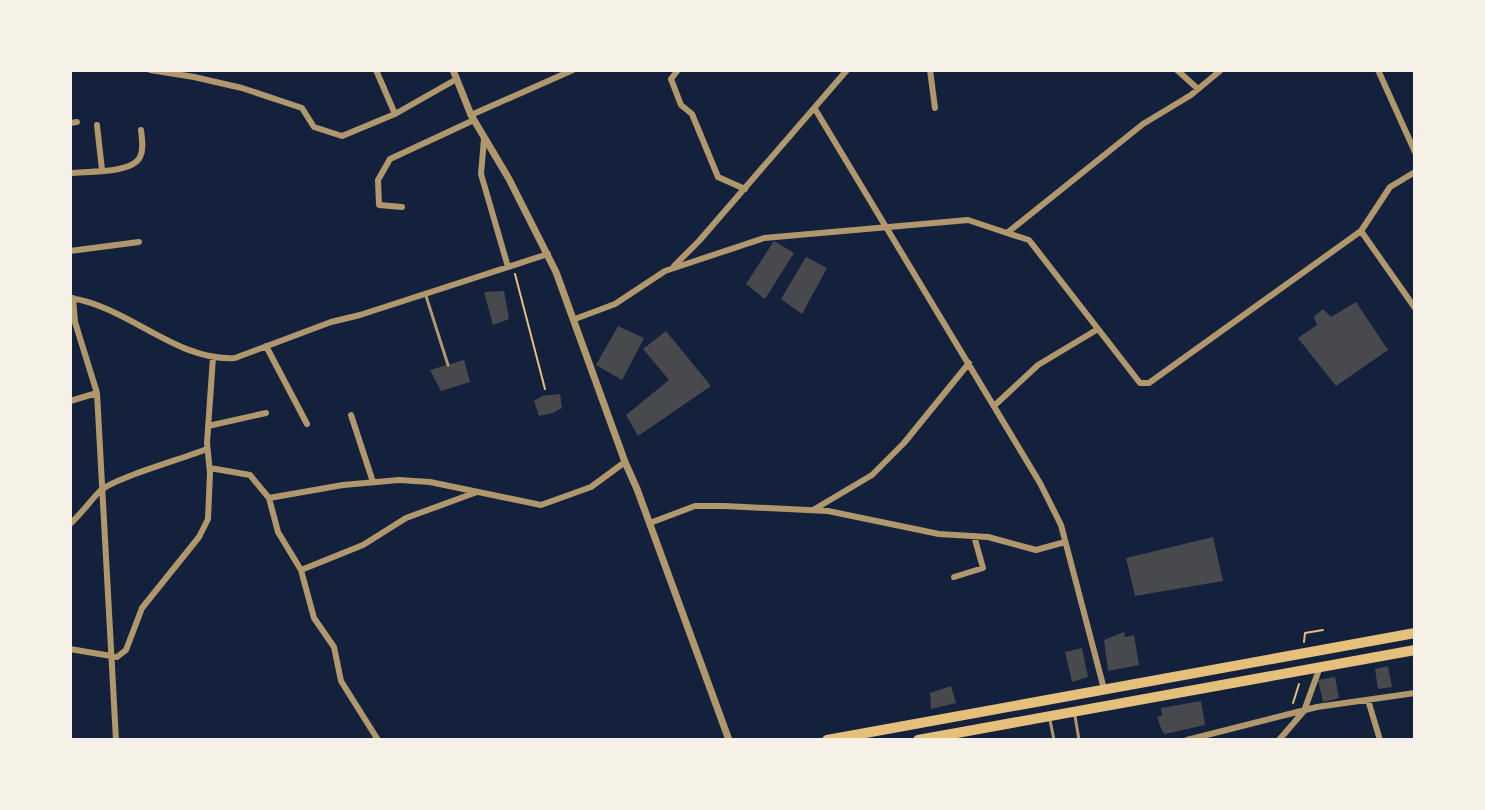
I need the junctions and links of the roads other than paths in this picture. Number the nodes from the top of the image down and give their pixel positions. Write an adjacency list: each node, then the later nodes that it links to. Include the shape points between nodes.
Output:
1 (150, 70): 15 (street, via 242,88 302,108 314,127 342,136)
2 (376, 70): 15 (street)
3 (453, 70): 11 (street)
4 (573, 70): 16 (street)
5 (678, 70): 24 (street, via 671,79 718,177)
6 (847, 70): 14 (street)
7 (930, 70): 13 (street)
8 (1177, 70): 12 (street)
9 (1221, 70): 12 (street)
10 (1378, 70): 20 (street)
11 (455, 80): 15 (street); 16 (street)
12 (1198, 89): 28 (street, via 1143,124)
13 (935, 108)
14 (815, 109): 24 (street); 26 (street)
15 (395, 114)
16 (472, 117): 19 (street); 25 (street, via 390,159 378,180 379,205)
17 (97, 125): 21 (street)
18 (141, 130): 21 (street, via 140,157 134,165)
19 (484, 139): 31 (street); 32 (street, via 481,174)
20 (1415, 152)
21 (102, 170): 23 (street)
22 (1415, 172): 27 (street, via 1390,187)
23 (70, 173)
24 (745, 189): 33 (street)
25 (402, 207)
26 (885, 227): 28 (street, via 968,220); 33 (street, via 764,238); 41 (street)
27 (1361, 231): 36 (street); 38 (street, via 1149,383 1140,383)
28 (1007, 233): 38 (street, via 1029,240)
29 (139, 242): 30 (street)
30 (70, 251)
31 (548, 254): 32 (street); 37 (street)
32 (510, 266): 34 (street)
33 (672, 269): 37 (street, via 615,304)
34 (425, 294): 39 (street); 42 (lane)
35 (72, 298): 40 (street, via 115,310 158,337); 43 (street)
36 (1415, 308)
37 (575, 319): 51 (street)
38 (1098, 329): 45 (street, via 1038,365)
39 (266, 346): 40 (street, via 235,358); 48 (street)
40 (213, 357): 49 (street)
41 (969, 363): 45 (street); 57 (street, via 872,475)
42 (448, 365)
43 (97, 393): 44 (street); 54 (street)
44 (70, 401)
45 (994, 406): 61 (street, via 1040,483)
46 (266, 413): 49 (street)
47 (351, 415): 53 (street)
48 (307, 424)
49 (208, 426): 50 (street)
50 (207, 449): 52 (street); 54 (street)
51 (625, 462): 55 (street, via 591,487 541,505); 58 (street)
52 (210, 468): 56 (street, via 250,475); 67 (street, via 208,519 199,537 142,608 126,650)
53 (373, 482): 55 (street, via 430,482); 56 (street)
54 (102, 490): 59 (street); 67 (street)
55 (477, 492): 62 (street, via 406,518 363,545)
56 (269, 498): 62 (street, via 278,532)
57 (813, 510): 58 (street, via 695,506); 60 (street)
58 (650, 523): 77 (street)
59 (70, 524)
60 (974, 536): 61 (street, via 1036,550); 63 (street, via 983,568)
61 (1065, 542): 69 (street)
62 (301, 570): 76 (street, via 314,618 334,647 341,681)
63 (954, 577)
64 (1415, 633): 69 (highway)
65 (70, 649): 67 (street)
66 (1415, 650): 68 (highway)
67 (111, 656): 75 (street)
68 (1320, 667): 72 (street); 73 (highway)
69 (1104, 689): 78 (highway)
70 (1415, 693): 71 (street)
71 (1368, 700): 72 (street); 84 (street)
72 (1304, 711): 82 (street); 83 (street)
73 (1074, 712): 74 (highway); 81 (lane)
74 (1050, 716): 79 (highway); 80 (lane)
75 (116, 740)
76 (378, 740)
77 (729, 740)
78 (827, 740)
79 (918, 740)
80 (1054, 740)
81 (1079, 740)
82 (1187, 740)
83 (1279, 740)
84 (1380, 740)

